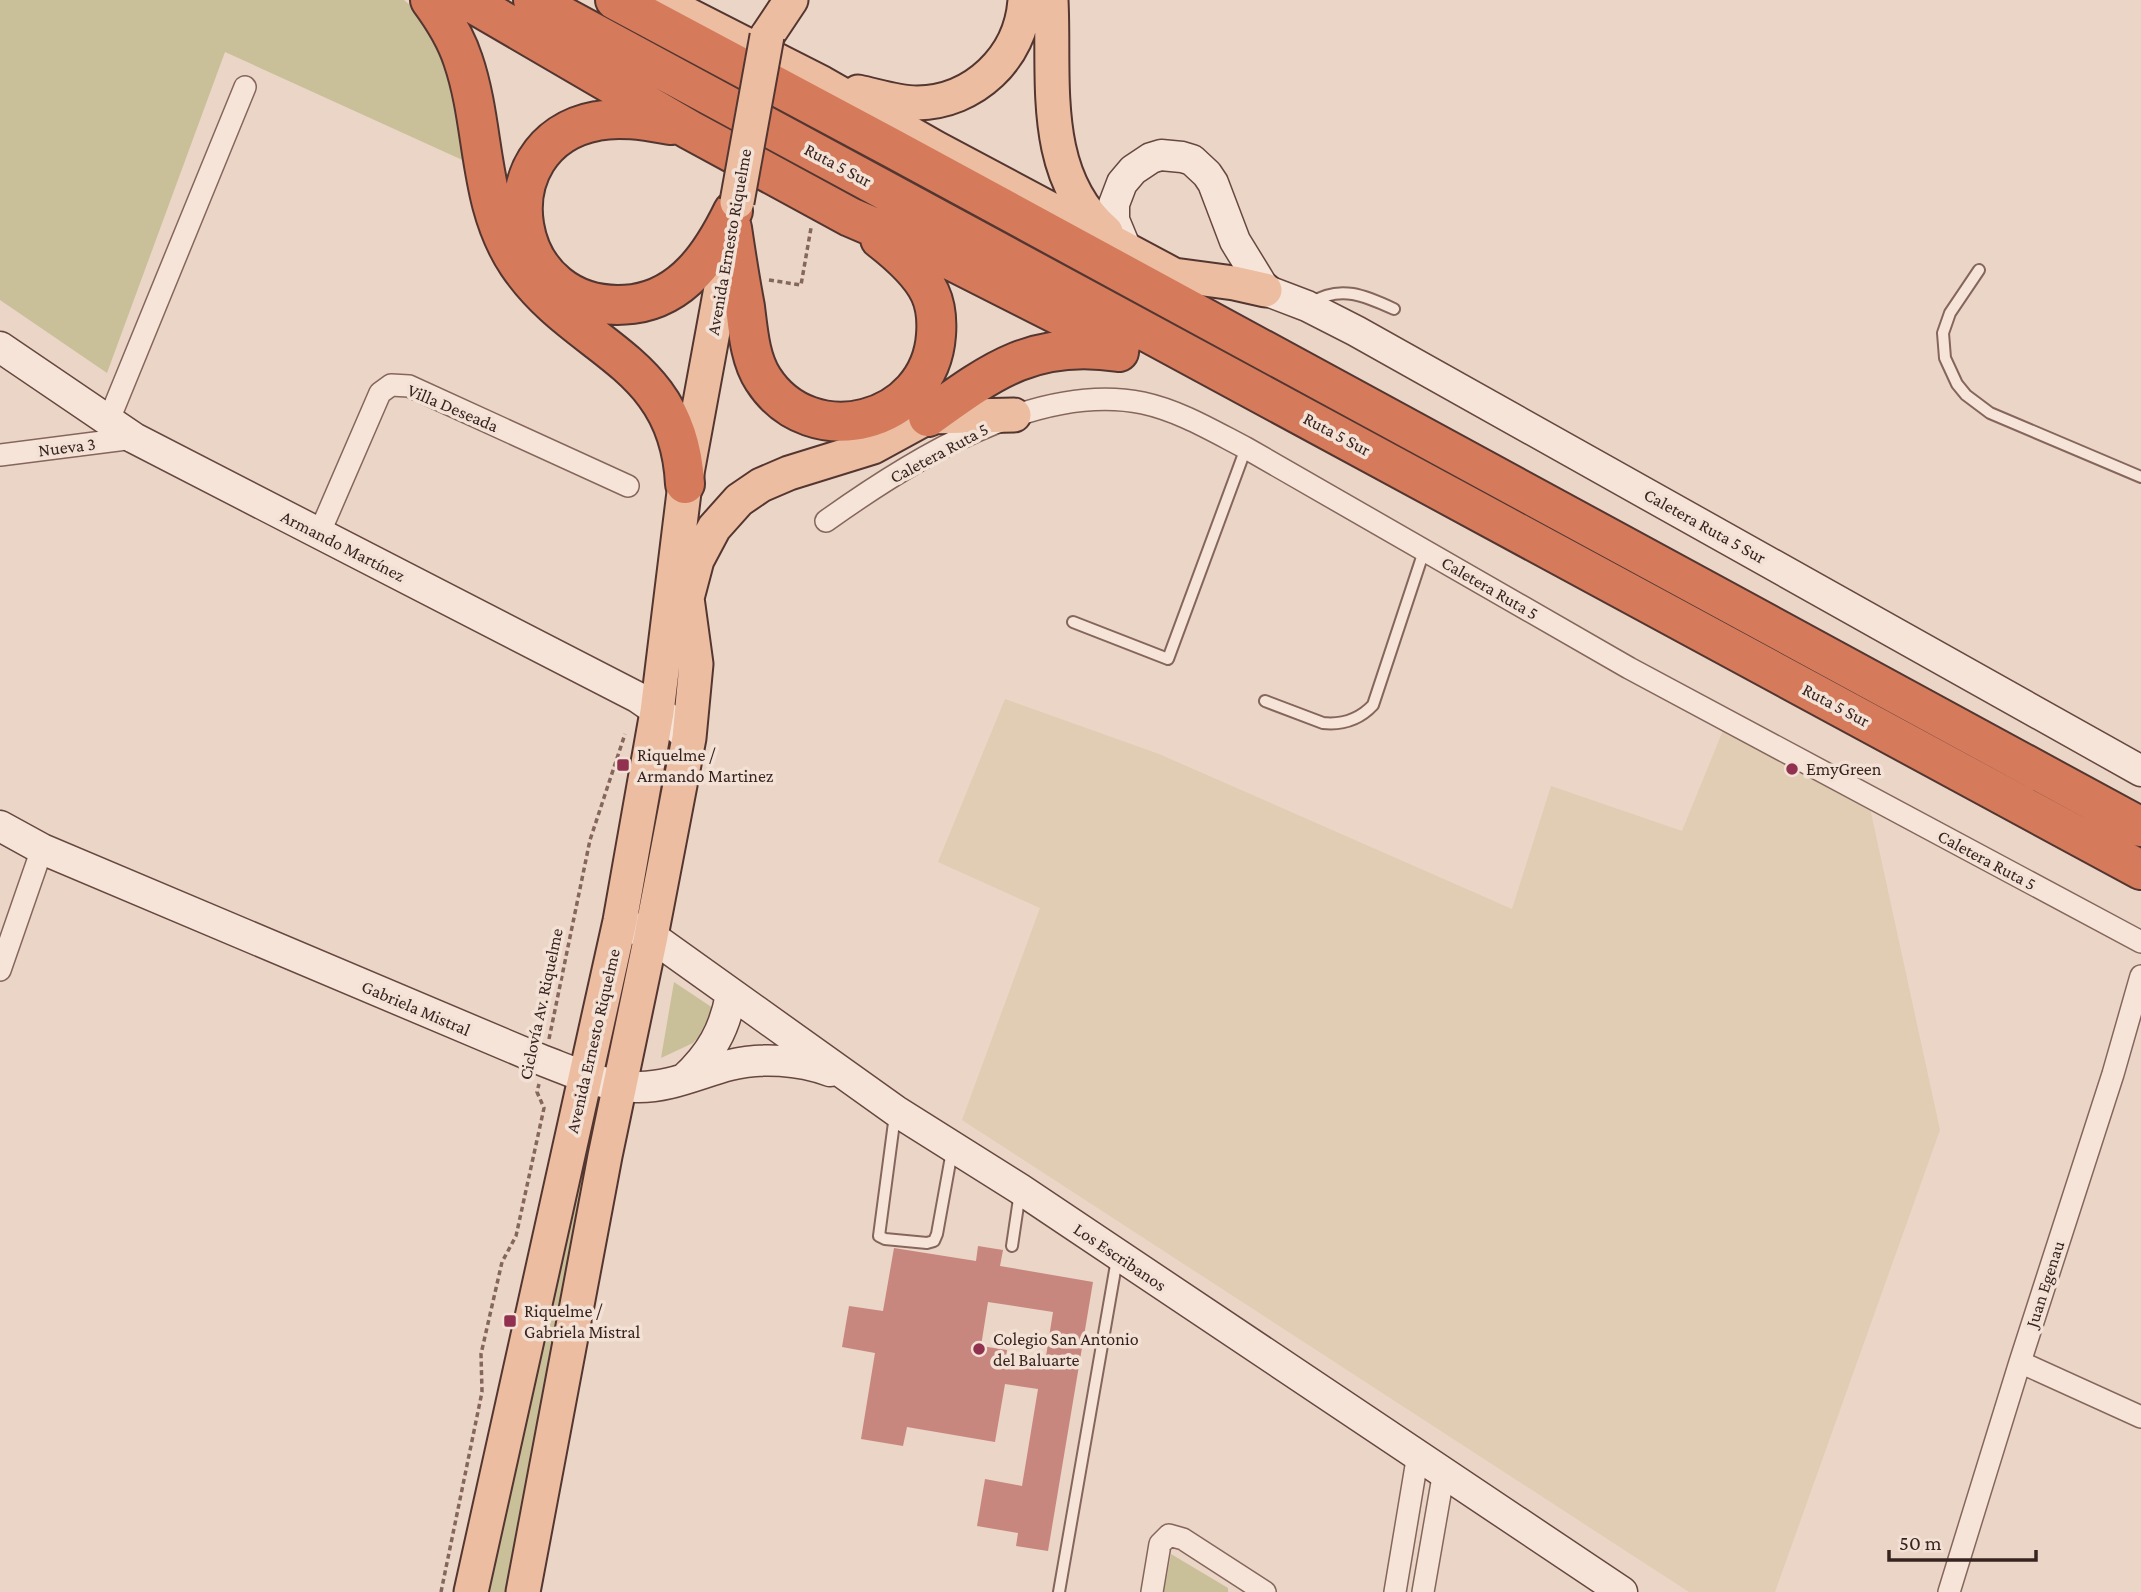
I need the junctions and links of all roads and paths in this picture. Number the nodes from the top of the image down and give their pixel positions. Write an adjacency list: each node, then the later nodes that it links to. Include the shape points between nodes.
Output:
1 (430, 0): 36 (highway, via 463,61 493,208 516,262 544,296 647,383 677,436)
2 (467, 0): 13 (highway)
3 (533, 0): 28 (highway, Ruta 5 Sur, via 904,208)
4 (615, 0): 43 (highway)
5 (774, 0): 10 (main road, Avenida Ernesto Riquelme)
6 (791, 0): 10 (main road)
7 (1025, 0): 11 (main road, via 1021,26 1005,58 965,92 914,103)
8 (1051, 0): 17 (main road, via 1053,115 1065,173 1088,214)
9 (661, 2): 11 (main road)
10 (767, 36): 14 (main road, Avenida Ernesto Riquelme, bridge)
11 (822, 83): 17 (main road)
12 (245, 87): 31 (street)
13 (690, 130): 14 (highway, via 650,121 607,120 583,124 555,140 536,163 525,190 524,231 533,256 569,293 596,303 624,305 657,298 682,283 710,254); 15 (highway)
14 (734, 215): 15 (highway, via 755,364 784,402 812,417 836,422 860,421 889,410 915,388 931,359 937,327 931,294 922,280); 36 (main road, Avenida Ernesto Riquelme)
15 (850, 216): 16 (highway)
16 (940, 250): 21 (lane); 24 (highway)
17 (1126, 250): 19 (main road); 20 (main road, via 1114,220 1122,183 1150,158 1182,157 1208,174 1236,241)
18 (1979, 270): 35 (lane, via 1942,333 1949,372 1961,390 1990,413)
19 (1174, 275): 20 (main road); 43 (highway, via 1324,354 1626,533)
20 (1265, 290): 23 (main road, Caletera Ruta 5 Sur)
21 (985, 291)
22 (1001, 299): 24 (lane)
23 (1307, 306): 25 (lane, via 1342,292); 47 (main road, Caletera Ruta 5 Sur)
24 (1047, 309): 27 (highway)
25 (1394, 309)
26 (0, 346): 31 (main road, Armando Martínez)
27 (1145, 358): 28 (highway); 30 (highway, via 1085,349 1028,357 992,372)
28 (1284, 405): 51 (highway, Ruta 5 Sur)
29 (1014, 415): 30 (main road); 33 (street, Caletera Ruta 5, via 1076,401 1142,403 1186,417); 38 (street, Caletera Ruta 5, via 922,459)
30 (928, 417): 41 (main road, via 873,447 789,473 750,492 725,513 709,536)
31 (108, 422): 32 (main road, Armando Martínez)
32 (134, 438): 34 (street, Nueva 3); 39 (main road, Armando Martínez)
33 (1246, 448): 40 (street, Caletera Ruta 5); 42 (lane, via 1168,659)
34 (0, 455)
35 (2141, 477)
36 (685, 484): 41 (main road, Avenida Ernesto Riquelme); 45 (main road, Avenida Ernesto Riquelme)
37 (628, 486): 39 (street, Villa Deseada, via 409,386 391,385 380,393)
38 (826, 521)
39 (319, 534): 45 (main road, Armando Martínez)
40 (1424, 551): 44 (lane, via 1373,705 1367,711 1352,721 1333,724); 54 (street, Caletera Ruta 5, via 1629,668)
41 (687, 598): 46 (main road, Avenida Ernesto Riquelme, via 696,664)
42 (1073, 622)
43 (1769, 626): 49 (highway)
44 (1265, 701)
45 (647, 705): 46 (main road, Armando Martínez); 52 (main road, Avenida Ernesto Riquelme); 58 (path, Ciclovía Av. Riquelme, via 590,840)
46 (689, 738): 53 (main road, Avenida Ernesto Riquelme)
47 (2141, 771)
48 (0, 826): 50 (main road, Gabriela Mistral)
49 (2141, 827)
50 (42, 849): 55 (street); 58 (main road, Gabriela Mistral)
51 (2141, 870)
52 (620, 921): 53 (main road, Los Escribanos); 59 (main road, Avenida Ernesto Riquelme)
53 (651, 936): 57 (main road, Los Escribanos); 62 (main road, Avenida Ernesto Riquelme)
54 (2141, 942)
55 (0, 970)
56 (2141, 976): 68 (street, Juan Egenau)
57 (731, 994): 60 (main road, Los Escribanos); 61 (main road, via 716,1042)
58 (544, 1061): 59 (main road, Gabriela Mistral); 73 (path, Ciclovía Av. Riquelme, via 537,1092 544,1108 516,1236 502,1262 481,1354 482,1392)
59 (585, 1076): 62 (main road, Gabriela Mistral); 74 (main road, Avenida Ernesto Riquelme)
60 (850, 1078): 61 (main road, Gabriela Mistral, via 799,1064 758,1061); 63 (main road, Los Escribanos)
61 (683, 1079): 62 (main road, Gabriela Mistral, via 655,1086)
62 (620, 1086): 75 (main road, Avenida Ernesto Riquelme)
63 (896, 1111): 64 (main road, Los Escribanos); 64 (lane, via 879,1236 934,1241)
64 (952, 1148): 65 (main road, Los Escribanos)
65 (1020, 1189): 66 (lane); 67 (main road, Los Escribanos)
66 (1012, 1246)
67 (1117, 1256): 70 (main road, Los Escribanos); 76 (lane)
68 (2020, 1362): 69 (street); 81 (street, Juan Egenau)
69 (2141, 1417)
70 (1418, 1454): 71 (main road, Los Escribanos); 78 (street)
71 (1444, 1471): 79 (street); 80 (main road, Los Escribanos)
72 (1254, 1589): 77 (street, via 1183,1539 1169,1535 1160,1544)
73 (441, 1592)
74 (471, 1592)
75 (523, 1592)
76 (1059, 1592)
77 (1152, 1592)
78 (1395, 1592)
79 (1423, 1592)
80 (1622, 1592)
81 (1949, 1592)

